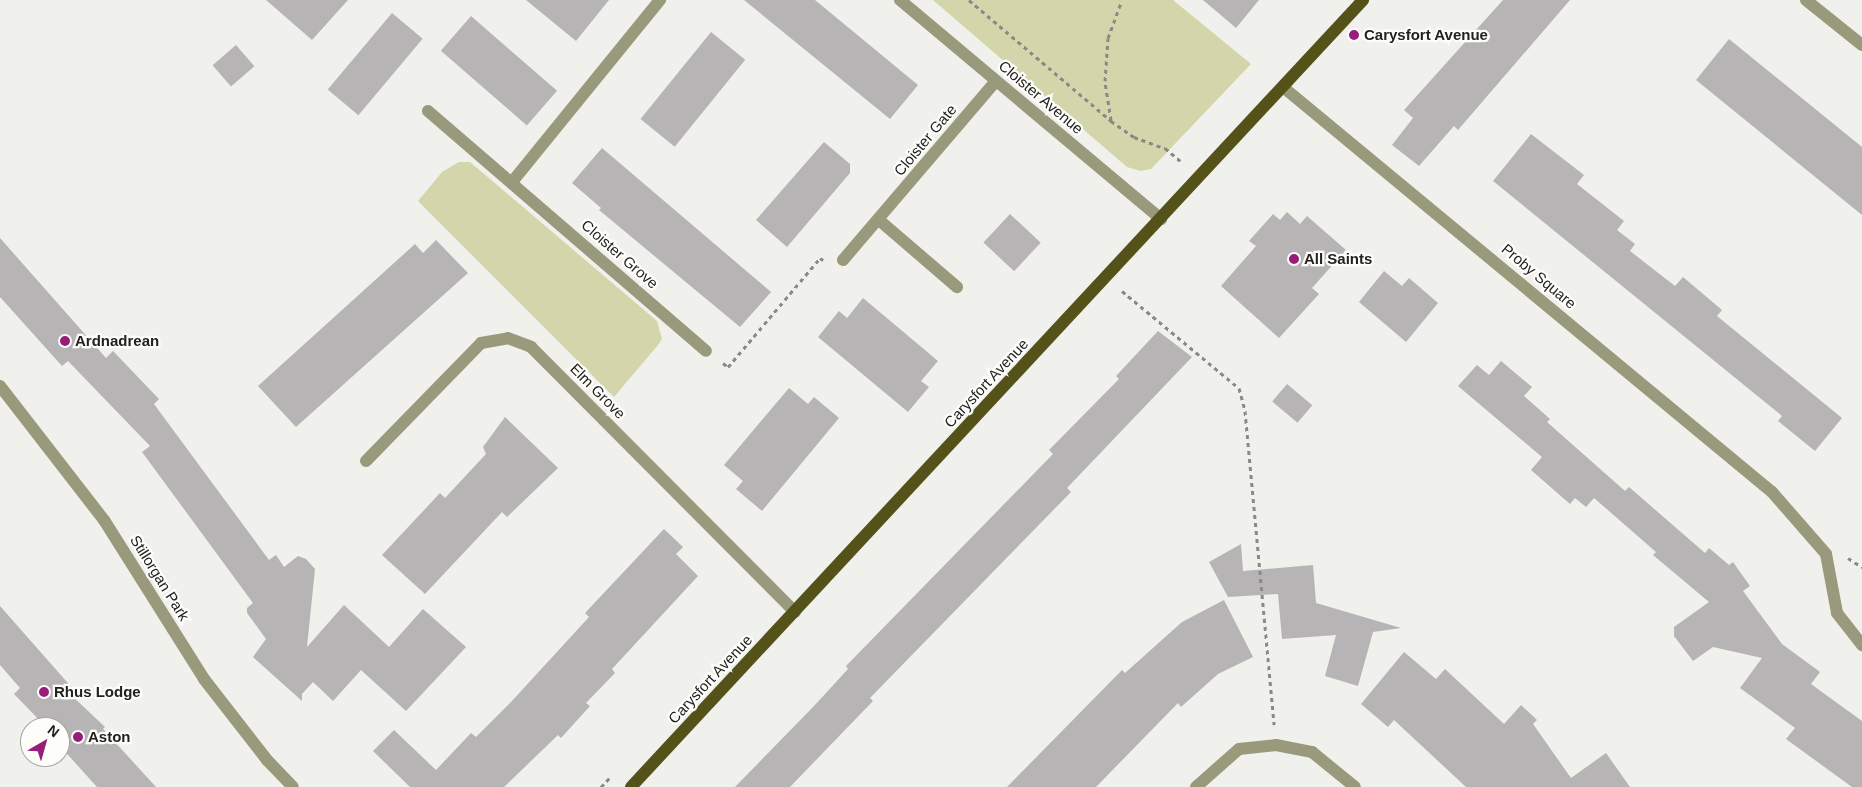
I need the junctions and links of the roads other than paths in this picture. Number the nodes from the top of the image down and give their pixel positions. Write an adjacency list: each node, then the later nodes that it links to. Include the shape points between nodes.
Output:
1 (660, 0): 9 (street)
2 (900, 0): 6 (street, Cloister Avenue)
3 (1363, 0): 7 (main road, Carysfort Avenue)
4 (1806, 0): 5 (street)
5 (1862, 45)
6 (996, 81): 10 (street, Cloister Avenue); 11 (street, Cloister Gate)
7 (1282, 87): 10 (main road, Carysfort Avenue); 18 (street, Proby Square, via 1772,492 1826,554 1837,613)
8 (428, 112): 9 (street, Cloister Grove)
9 (512, 182): 14 (street, Cloister Grove)
10 (1161, 219): 17 (main road, Carysfort Avenue)
11 (878, 220): 12 (street, Cloister Gate); 13 (street)
12 (843, 260)
13 (957, 287)
14 (706, 351)
15 (0, 386): 19 (street, Stillorgan Park, via 104,520 204,679 267,760)
16 (366, 461): 17 (street, Elm Grove, via 481,343 508,338 531,347)
17 (795, 612): 20 (main road, Carysfort Avenue)
18 (1862, 645)
19 (293, 787)
20 (631, 787)
21 (1196, 787): 22 (street, via 1239,749 1276,746 1312,752)
22 (1354, 787)

